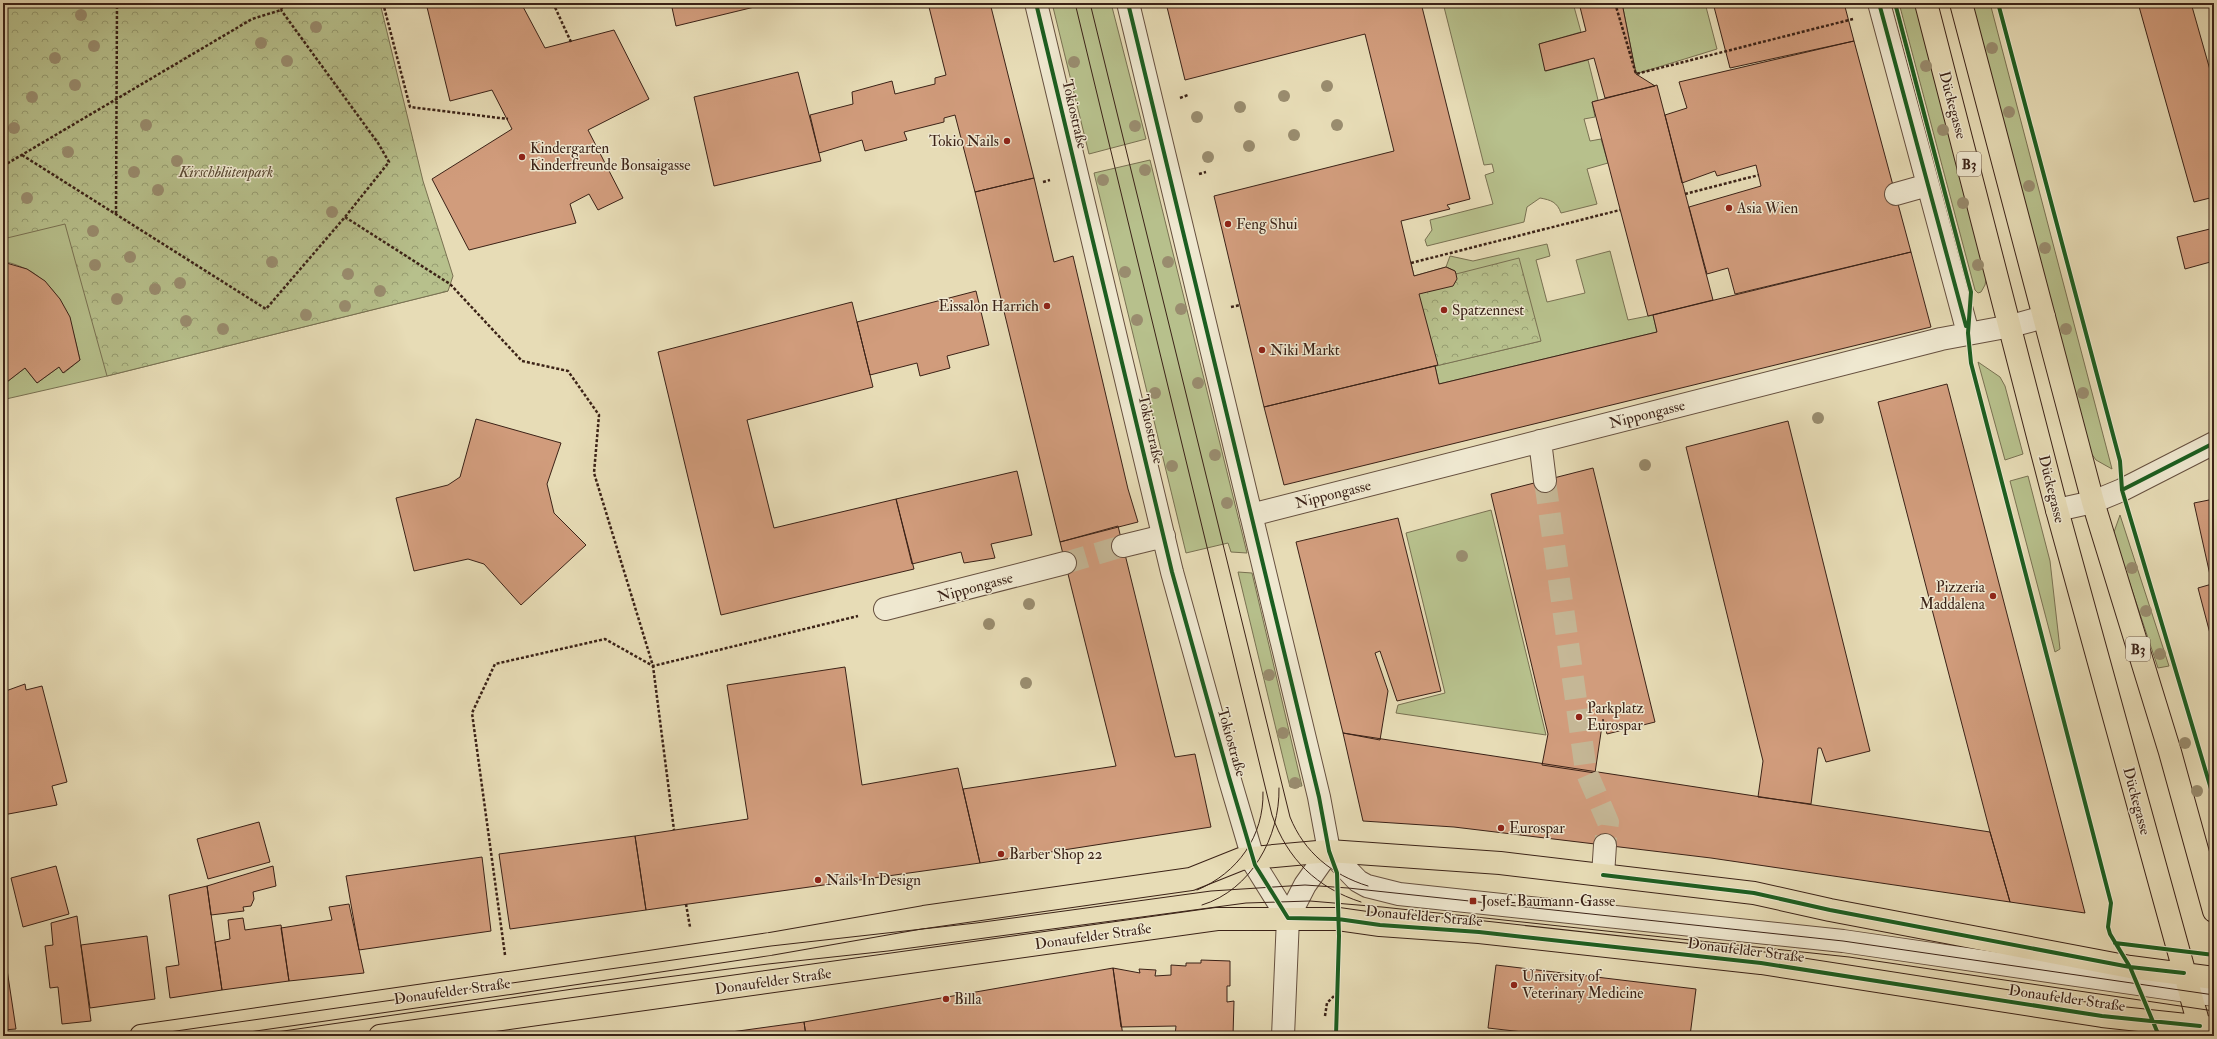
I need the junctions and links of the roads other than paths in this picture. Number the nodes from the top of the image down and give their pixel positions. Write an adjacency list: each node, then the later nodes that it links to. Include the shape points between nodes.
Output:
1 (1036, 3): 17 (street, Tokiostraße)
2 (1128, 3): 16 (street)
3 (1879, 3): 6 (street)
4 (1926, 3): 9 (main road, Dückegasse / B3)
5 (1961, 3): 8 (main road, B3)
6 (1928, 185): 7 (street); 10 (street)
7 (1896, 194)
8 (2044, 316): 9 (street, Nippongasse); 14 (main road, B3)
9 (2011, 326): 10 (street, Nippongasse); 15 (main road, Dückegasse / B3)
10 (1968, 333): 11 (street, Nippongasse)
11 (1540, 441): 13 (street); 16 (street, Nippongasse)
12 (2214, 443): 14 (street)
13 (1545, 481)
14 (2093, 502): 15 (street); 24 (main road, B3)
15 (2057, 510): 29 (main road, Dückegasse / B3)
16 (1251, 515): 22 (street, via 1319,798)
17 (1164, 536): 18 (street); 23 (street, Tokiostraße, via 1222,754)
18 (1123, 546)
19 (1065, 563): 20 (street, Nippongasse)
20 (885, 609)
21 (1605, 845): 25 (street)
22 (1329, 851): 23 (main road, Donaufelder Straße); 25 (main road, Donaufelder Straße, via 1500,863); 27 (street, via 1305,886); 29 (street, Donaufelder Straße, via 1358,881 1399,894 1844,941)
23 (1253, 858): 27 (street); 31 (main road, Donaufelder Straße, via 1241,859 1190,879 924,918)
24 (2208, 869): 26 (main road, B3)
25 (1602, 875): 29 (main road, Donaufelder Straße, via 1754,893 2122,966)
26 (2214, 911)
27 (1288, 918): 32 (main road, Donaufelder Straße, via 1338,919 1380,925 1479,932 1762,963); 34 (main road, Donaufelder Straße, via 1217,919); 35 (street)
28 (2214, 978): 29 (main road, Donaufelder Straße)
29 (2187, 982): 30 (street, Donaufelder Straße); 32 (main road, B3)
30 (2214, 995)
31 (224, 1030): 33 (main road, Donaufelder Straße)
32 (2205, 1030)
33 (141, 1036)
34 (380, 1036)
35 (1283, 1036)

